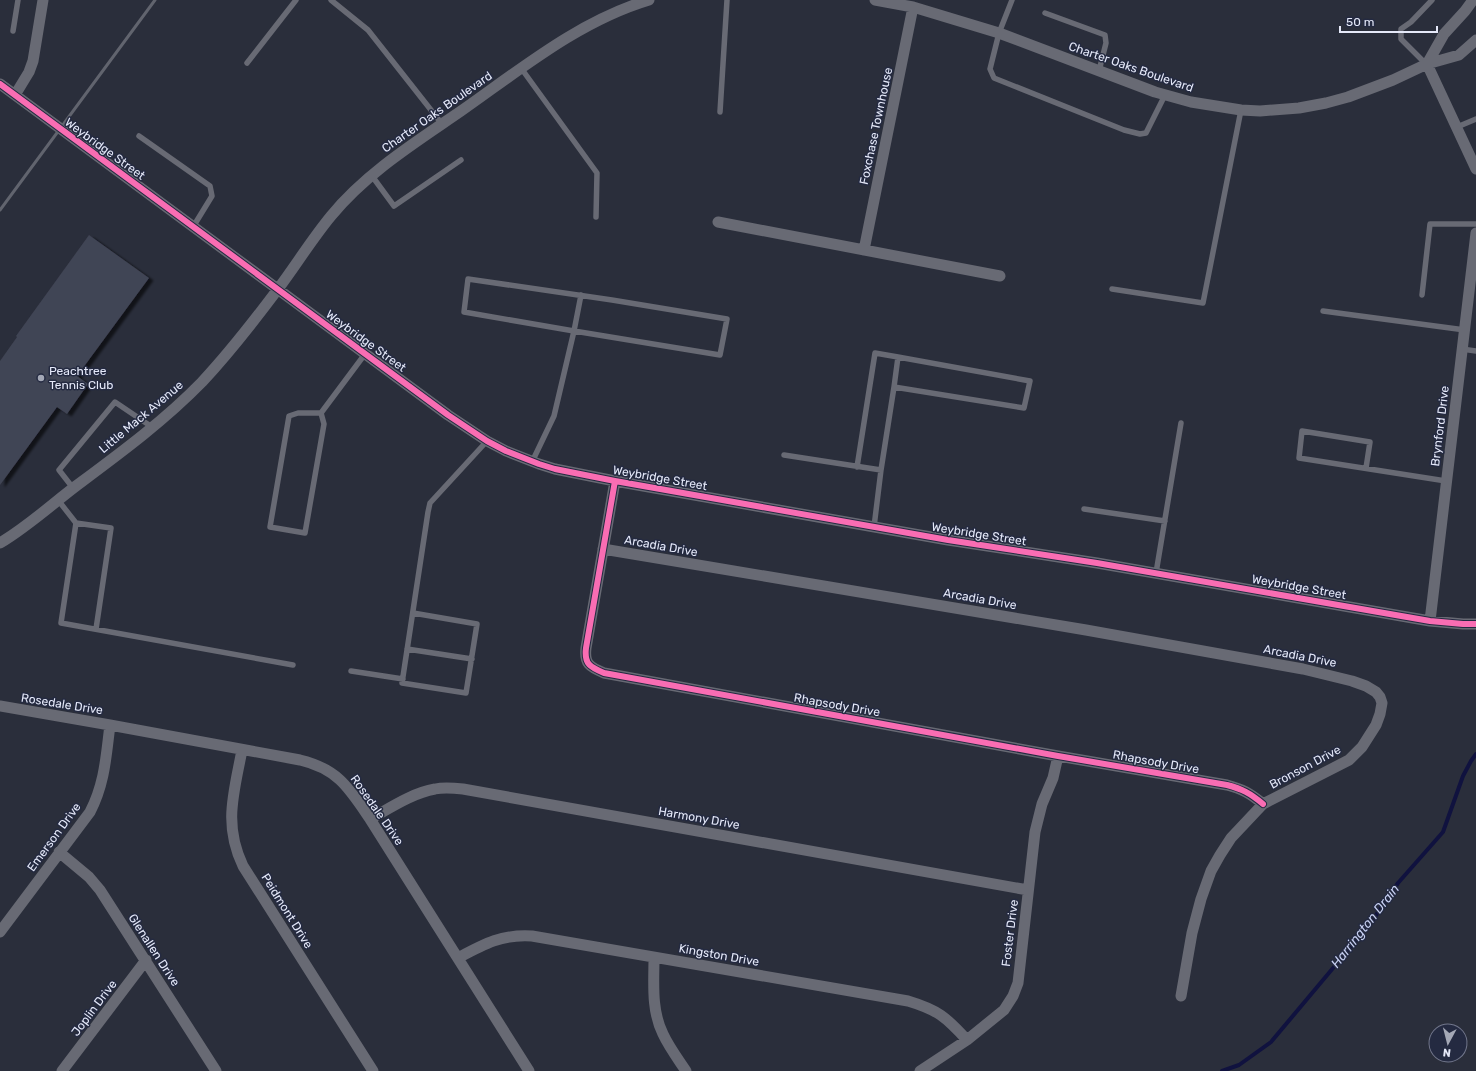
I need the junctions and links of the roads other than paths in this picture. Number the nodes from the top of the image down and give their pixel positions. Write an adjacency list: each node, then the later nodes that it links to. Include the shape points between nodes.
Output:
1 (18, 0): 14 (lane)
2 (43, 0): 22 (street, via 33,60)
3 (296, 0): 17 (lane)
4 (331, 0): 27 (lane, via 368,30)
5 (649, 0): 11 (street, Charter Oaks Boulevard)
6 (727, 0): 25 (lane)
7 (875, 0): 12 (street, Charter Oaks Boulevard)
8 (1012, 0): 15 (lane)
9 (1432, 0): 18 (lane, via 1401,29 1400,39)
10 (1473, 0): 18 (street, via 1444,34)
11 (620, 4): 19 (street, Charter Oaks Boulevard)
12 (913, 7): 15 (street, Charter Oaks Boulevard); 38 (street, Foxchase Townhouse)
13 (1045, 13): 20 (lane, via 1105,35 1106,43)
14 (13, 31)
15 (999, 33): 20 (street, Charter Oaks Boulevard); 23 (lane, via 990,69 994,78 1124,130 1146,133)
16 (1476, 40): 18 (street, Charter Oaks Boulevard, via 1459,55)
17 (248, 63)
18 (1426, 64): 24 (street, Charter Oaks Boulevard, via 1393,80 1326,103 1275,110); 28 (street)
19 (521, 68): 27 (street, Charter Oaks Boulevard); 33 (lane, via 597,173)
20 (1099, 71): 23 (street, Charter Oaks Boulevard)
21 (0, 84): 22 (street, Weybridge Street)
22 (15, 95): 36 (street, Weybridge Street)
23 (1165, 95): 24 (street, Charter Oaks Boulevard)
24 (1241, 110): 40 (lane, via 1203,303)
25 (720, 112)
26 (1476, 119): 28 (lane)
27 (442, 124): 32 (street, Charter Oaks Boulevard)
28 (1457, 127): 31 (street)
29 (139, 136): 36 (lane, via 210,186 212,196)
30 (461, 160): 32 (lane, via 394,206)
31 (1476, 169)
32 (372, 176): 41 (street, Charter Oaks Boulevard, via 331,215)
33 (596, 217)
34 (718, 222): 38 (street)
35 (1476, 224): 42 (lane, via 1430,224)
36 (192, 227): 41 (street, Weybridge Street)
37 (1476, 233): 45 (street, Brynford Drive)
38 (864, 250): 39 (street)
39 (1000, 276)
40 (1112, 289)
41 (278, 290): 49 (street, Weybridge Street); 54 (street, Little Mack Avenue, via 203,380)
42 (1422, 295)
43 (581, 296): 46 (lane); 46 (lane, via 468,279 464,312); 46 (lane, via 727,319 720,356)
44 (1323, 311): 45 (lane)
45 (1465, 330): 47 (street, Brynford Drive)
46 (574, 331): 57 (lane, via 554,416)
47 (1462, 349): 48 (lane); 62 (street, Brynford Drive)
48 (1476, 351)
49 (365, 354): 52 (lane); 55 (street, Weybridge Street)
50 (898, 357): 51 (lane); 51 (lane, via 1030,381 1024,408); 58 (lane, via 875,353)
51 (894, 387): 60 (lane)
52 (321, 413): 52 (lane, via 324,424 305,533 270,527 289,416 298,413)
53 (1182, 422): 66 (lane)
54 (152, 426): 63 (street, Little Mack Avenue); 63 (lane, via 115,402 59,470)
55 (487, 441): 57 (street, Weybridge Street); 72 (lane, via 430,503)
56 (784, 455): 58 (lane)
57 (532, 462): 61 (street, Weybridge Street)
58 (857, 467): 60 (lane)
59 (1366, 468): 59 (lane, via 1299,458 1302,431 1370,442); 62 (lane)
60 (881, 470): 68 (lane)
61 (615, 481): 68 (street, Weybridge Street); 70 (street, Rhapsody Drive)
62 (1446, 481): 73 (street, Brynford Drive)
63 (73, 488): 64 (street, Little Mack Avenue)
64 (58, 500): 67 (lane); 69 (street, Little Mack Avenue)
65 (1084, 509): 66 (lane)
66 (1165, 521): 71 (lane)
67 (76, 523): 75 (lane, via 61,623); 75 (lane, via 111,528)
68 (874, 527): 71 (street, Weybridge Street)
69 (0, 544)
70 (603, 549): 81 (street, Arcadia Drive, via 1086,630); 85 (street, Rhapsody Drive, via 586,648 586,660 593,668 612,675)
71 (1156, 574): 73 (street, Weybridge Street)
72 (413, 614): 76 (lane); 77 (lane, via 477,624)
73 (1430, 621): 74 (street, Weybridge Street)
74 (1476, 624)
75 (96, 629): 78 (lane)
76 (407, 648): 77 (lane); 80 (lane)
77 (472, 659): 80 (lane, via 466,694 402,683)
78 (292, 665)
79 (351, 671): 80 (lane)
80 (403, 679)
81 (1352, 680): 86 (street, Bronson Drive, via 1376,692 1382,703 1376,725 1362,747 1349,760)
82 (0, 706): 83 (street, Rosedale Drive)
83 (110, 725): 84 (street, Rosedale Drive); 88 (street, Emerson Drive, via 103,777 96,800)
84 (242, 750): 87 (street, Rosedale Drive, via 300,760 324,768 344,783); 98 (street, Peidmont Drive, via 231,812 232,837 236,851)
85 (1058, 756): 86 (street, Rhapsody Drive, via 1227,785 1243,790); 89 (street, Foster Drive, via 1035,832)
86 (1263, 804): 94 (street, Bronson Drive, via 1231,838 1211,871 1192,932)
87 (370, 819): 89 (street, Harmony Drive, via 423,792 441,788 463,789); 92 (street, Rosedale Drive)
88 (59, 852): 90 (street, Emerson Drive); 93 (street, Glenallen Drive, via 89,877 100,890)
89 (1028, 890): 95 (street, Foster Drive, via 1018,983 1013,996 1004,1010)
90 (0, 932)
91 (654, 957): 92 (street, Kingston Drive, via 520,935 499,938); 95 (street, Kingston Drive, via 908,1001 942,1015); 100 (street, via 654,996 658,1022)
92 (458, 958): 99 (street, Rosedale Drive)
93 (146, 960): 96 (street, Joplin Drive); 97 (street, Glenallen Drive)
94 (1180, 996)
95 (967, 1040): 101 (street, Foster Drive)
96 (62, 1071)
97 (216, 1071)
98 (373, 1071)
99 (529, 1071)
100 (686, 1071)
101 (920, 1071)

